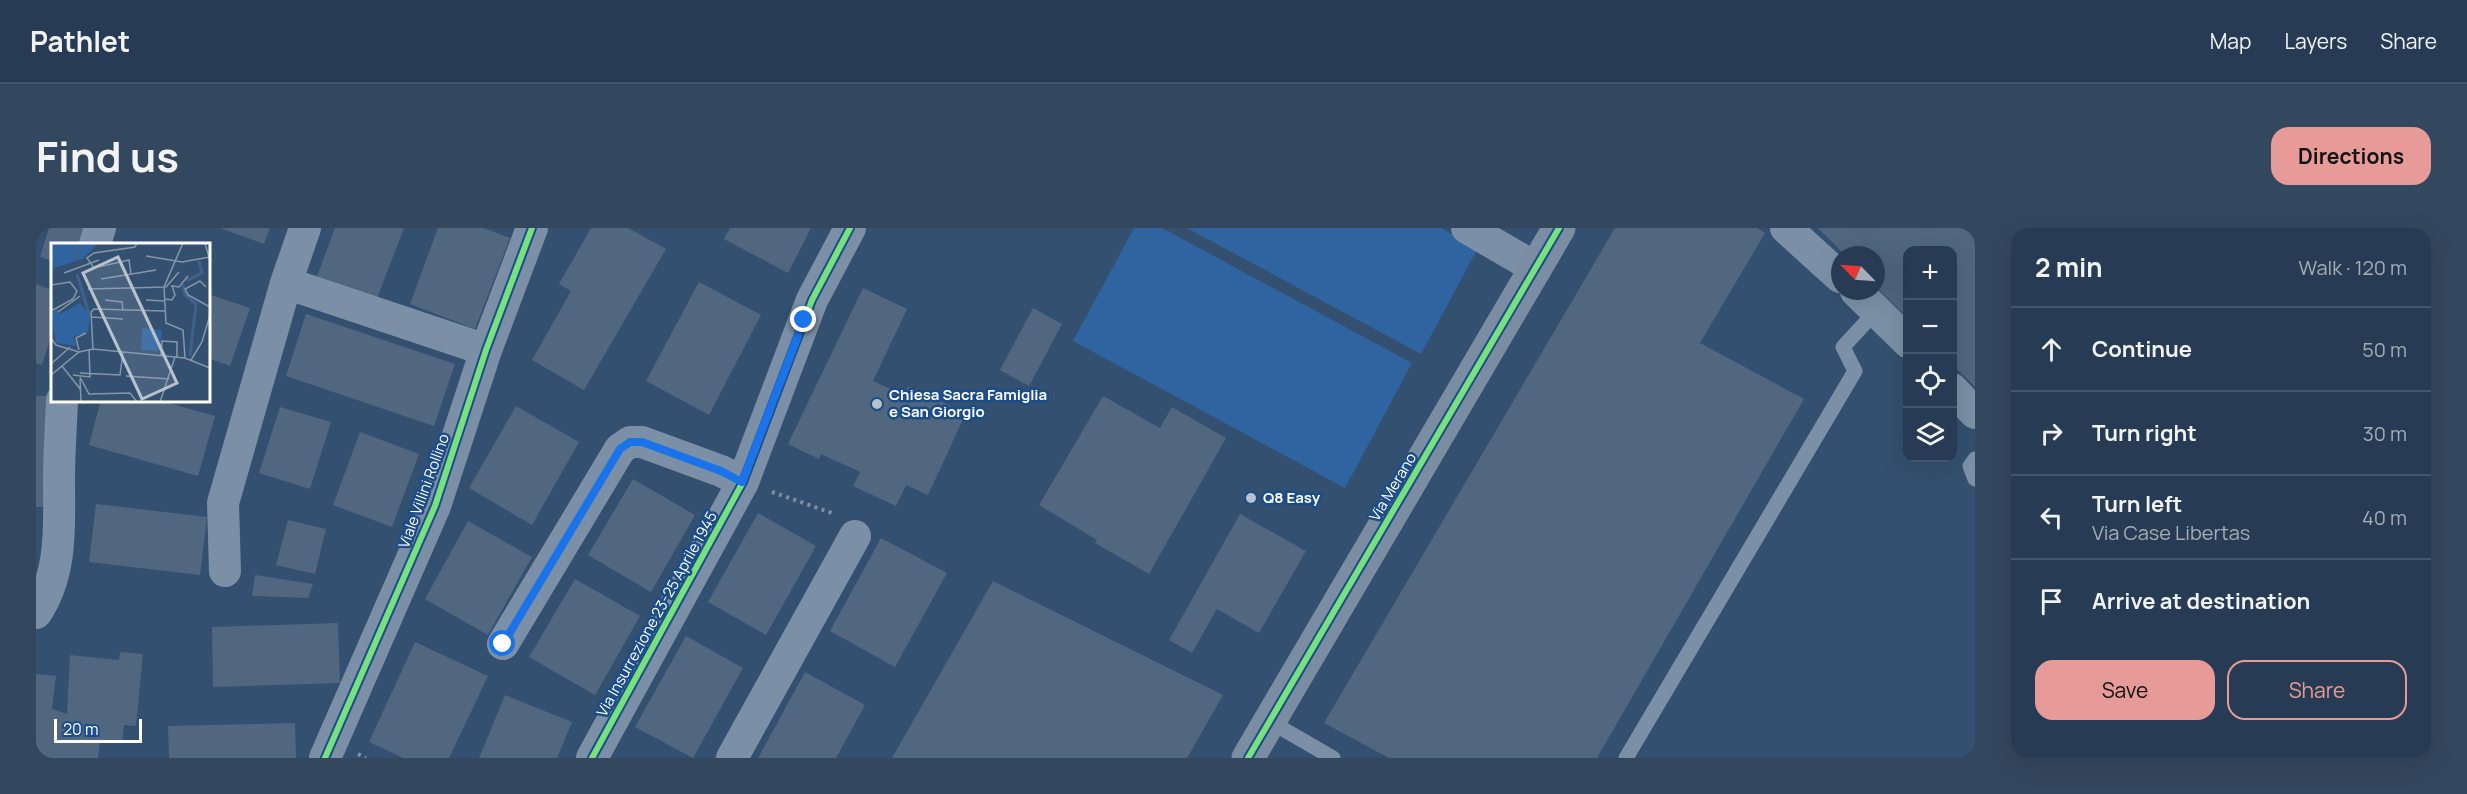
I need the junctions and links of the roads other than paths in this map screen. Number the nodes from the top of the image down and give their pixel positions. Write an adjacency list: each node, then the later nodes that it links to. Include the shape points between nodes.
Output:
1 (100, 228): 8 (street)
2 (305, 228): 11 (street)
3 (532, 228): 14 (street, Viale Villini Rollino)
4 (850, 228): 20 (street, Via Insurrezione 23-25 Aprile 1945, via 812,300)
5 (1467, 228): 9 (street)
6 (1559, 228): 9 (main road, Via Merano)
7 (1786, 228): 10 (street)
8 (95, 243)
9 (1536, 268): 25 (main road, Via Merano)
10 (1831, 269)
11 (286, 283): 14 (street); 22 (street, via 223,503)
12 (1866, 300): 13 (street); 31 (lane, via 1843,347 1855,371)
13 (1903, 337)
14 (486, 350): 26 (street, Viale Villini Rollino, via 435,506)
15 (1957, 393): 17 (street)
16 (62, 402): 23 (street, via 60,538 53,579)
17 (1975, 413)
18 (1975, 459): 19 (lane, via 1970,466)
19 (1975, 479)
20 (742, 482): 24 (street, via 721,471 630,442 620,449); 27 (street, Via Insurrezione 23-25 Aprile 1945)
21 (855, 536): 28 (street)
22 (225, 571)
23 (36, 613)
24 (503, 644)
25 (1269, 721): 29 (main road, Via Merano); 30 (lane)
26 (325, 758)
27 (592, 758)
28 (732, 758)
29 (1248, 758)
30 (1333, 758)
31 (1626, 758)

